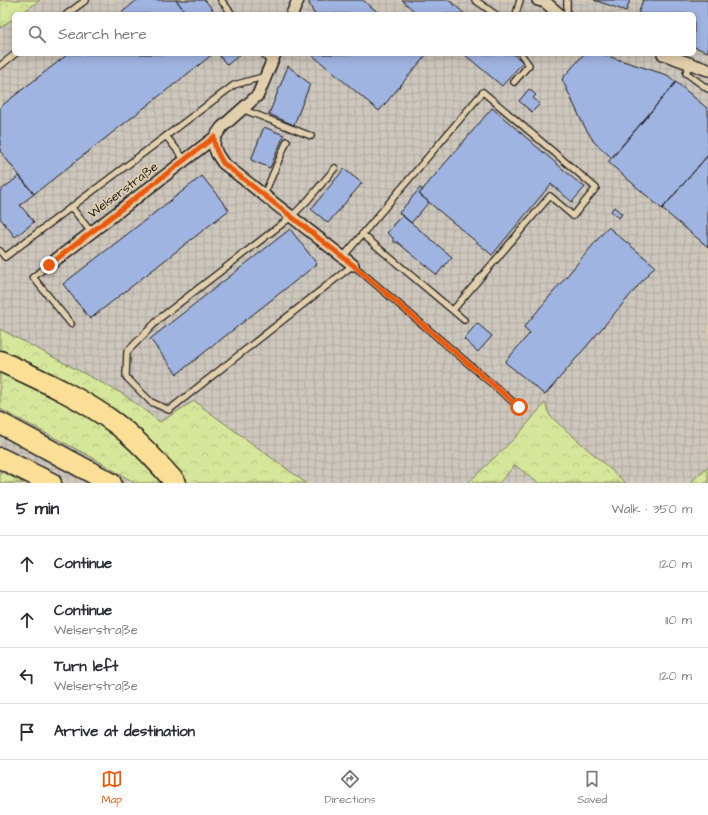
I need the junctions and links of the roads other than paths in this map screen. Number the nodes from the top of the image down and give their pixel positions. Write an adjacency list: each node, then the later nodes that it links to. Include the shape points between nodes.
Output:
1 (86, 0): 8 (lane)
2 (221, 0): 9 (lane)
3 (298, 0): 10 (street)
4 (475, 0): 11 (lane)
5 (520, 0): 12 (lane)
6 (538, 0): 13 (street, via 545,2)
7 (567, 0): 14 (lane)
8 (70, 12)
9 (230, 12)
10 (293, 12)
11 (492, 12)
12 (517, 12)
13 (557, 12)
14 (567, 12)
15 (12, 56): 20 (lane)
16 (523, 56): 23 (lane, via 529,65)
17 (668, 56): 19 (street)
18 (274, 59): 22 (street, Welserstraße)
19 (690, 63): 21 (street); 24 (lane, via 686,74)
20 (0, 66)
21 (708, 70)
22 (266, 76): 25 (street, Welserstraße, via 258,95); 26 (lane, via 234,85)
23 (514, 82)
24 (708, 89)
25 (242, 109): 27 (lane); 28 (street, Welserstraße)
26 (166, 136): 30 (lane); 33 (lane)
27 (311, 136)
28 (214, 137): 30 (street, Welserstraße); 32 (street, via 214,146 223,163)
29 (287, 141): 32 (lane)
30 (185, 160): 35 (street, Welserstraße)
31 (335, 168): 34 (lane)
32 (264, 195): 34 (street)
33 (72, 208): 35 (lane); 37 (lane, via 5,257)
34 (291, 216): 38 (street); 40 (lane, via 160,318 127,352 126,377 151,402 169,410)
35 (91, 232): 39 (street, Welserstraße)
36 (362, 234): 38 (lane); 41 (lane); 41 (lane, via 483,92 596,188 573,216 550,196)
37 (0, 251)
38 (343, 257): 40 (street)
39 (49, 265): 43 (lane, via 33,277)
40 (353, 265): 45 (lane)
41 (453, 310): 42 (lane)
42 (464, 320)
43 (71, 324)
44 (0, 361): 50 (highway, via 86,403 141,446)
45 (519, 407)
46 (0, 423): 49 (highway)
47 (0, 458): 48 (highway)
48 (51, 483)
49 (111, 483)
50 (176, 483)

